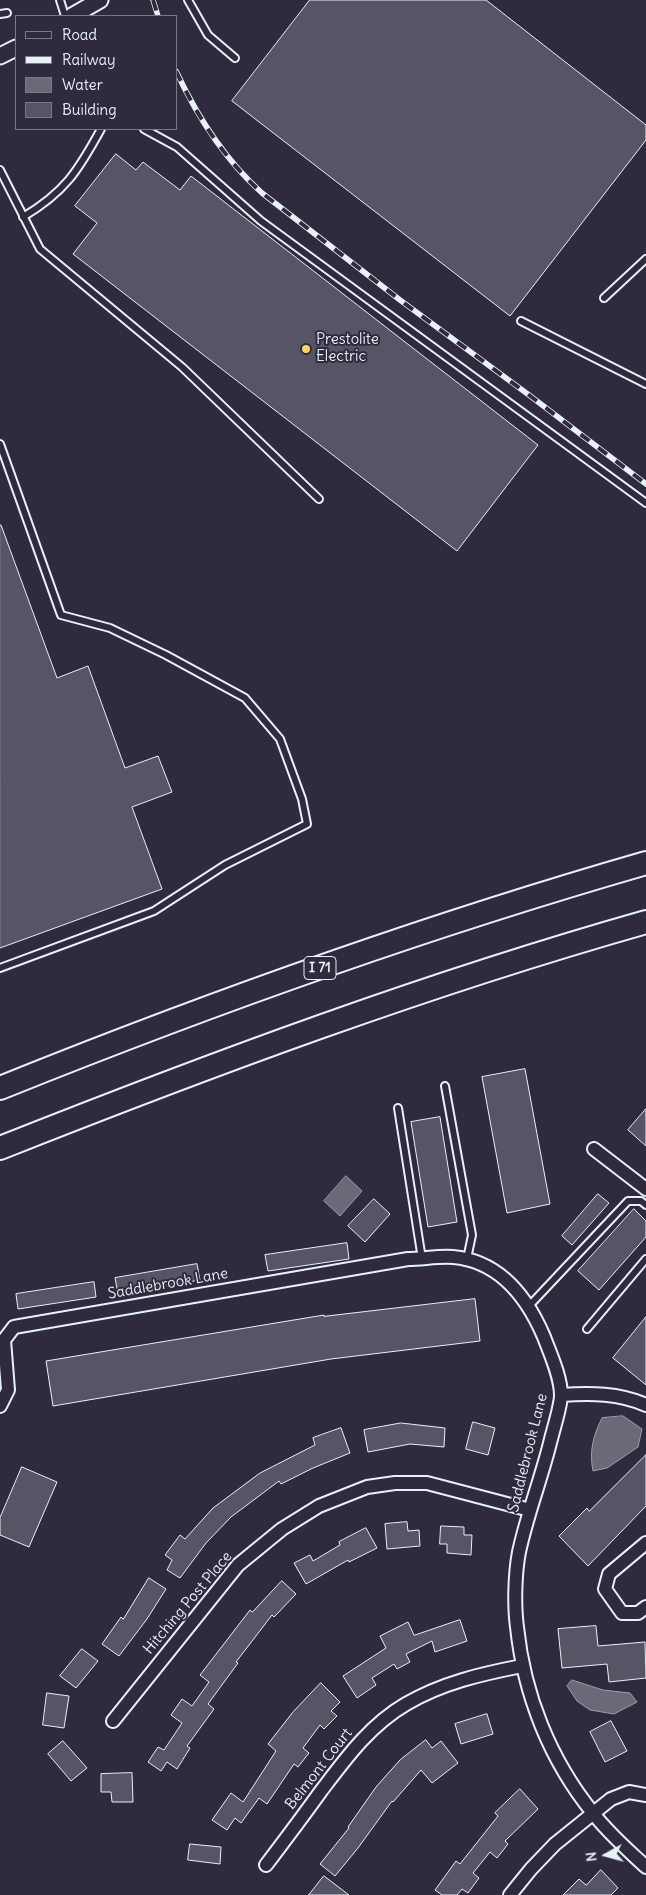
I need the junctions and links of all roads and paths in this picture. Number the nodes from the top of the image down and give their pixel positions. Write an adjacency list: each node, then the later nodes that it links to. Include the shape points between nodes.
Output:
1 (60, 0): 4 (lane)
2 (100, 0): 5 (street)
3 (188, 0): 8 (lane, via 208,35)
4 (65, 15)
5 (74, 15)
6 (15, 48): 7 (street)
7 (0, 56)
8 (235, 58)
9 (100, 130): 12 (lane, via 65,186)
10 (146, 130): 19 (lane, via 177,146 261,221)
11 (0, 170): 12 (lane)
12 (24, 217): 18 (lane, via 40,249 182,367)
13 (646, 259): 14 (lane)
14 (604, 298)
15 (521, 321): 16 (lane)
16 (646, 384)
17 (0, 444): 22 (lane, via 61,615 110,628 245,698 280,739 302,799 307,824 225,865 154,911)
18 (319, 499)
19 (646, 503)
20 (646, 863): 24 (highway, I 71, via 386,945 126,1037)
21 (646, 922): 26 (highway, via 404,998 146,1090)
22 (0, 968)
23 (446, 1086): 31 (lane, via 472,1235)
24 (0, 1088)
25 (398, 1108): 30 (lane)
26 (0, 1148)
27 (594, 1149): 28 (street)
28 (646, 1189)
29 (646, 1204): 33 (lane, via 628,1201)
30 (422, 1259): 31 (street, Saddlebrook Lane); 37 (street, Saddlebrook Lane, via 14,1327 4,1340 8,1390)
31 (468, 1259): 33 (street, Saddlebrook Lane, via 509,1281)
32 (646, 1259): 34 (lane)
33 (529, 1306): 35 (street, Saddlebrook Lane, via 549,1350)
34 (587, 1329)
35 (561, 1395): 36 (street, via 614,1395); 38 (street, Saddlebrook Lane)
36 (646, 1405)
37 (0, 1406)
38 (530, 1510): 41 (street, Saddlebrook Lane, via 519,1553 516,1591 516,1625); 42 (street, Hitching Post Place, via 427,1483 367,1487 319,1506 282,1529 238,1565)
39 (646, 1543): 40 (street, via 609,1574 604,1589 622,1613 638,1613)
40 (646, 1607)
41 (522, 1666): 44 (street, Saddlebrook Lane, via 547,1739 568,1780); 45 (street, Belmont Court, via 476,1675 437,1688 405,1704 378,1724 354,1747)
42 (113, 1720)
43 (646, 1794): 44 (street, via 629,1792 611,1799)
44 (593, 1814): 46 (street, Saddlebrook Lane); 47 (street, via 555,1844)
45 (266, 1865)
46 (646, 1867)
47 (510, 1895)

